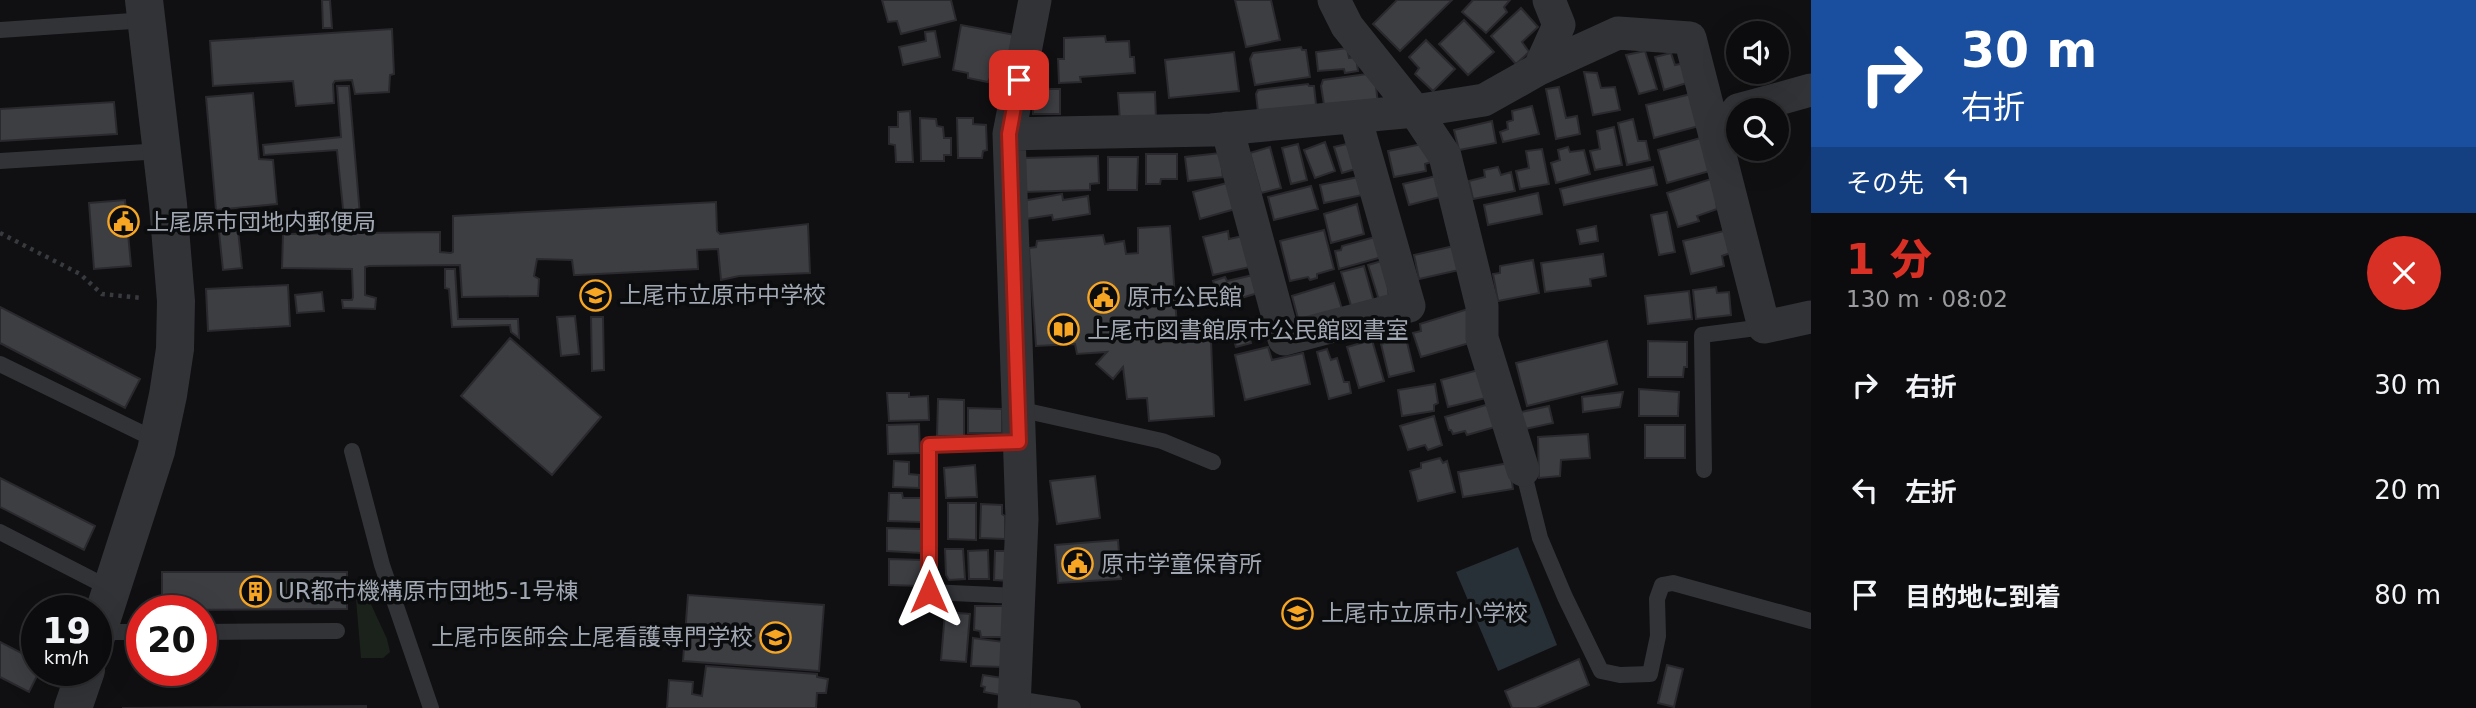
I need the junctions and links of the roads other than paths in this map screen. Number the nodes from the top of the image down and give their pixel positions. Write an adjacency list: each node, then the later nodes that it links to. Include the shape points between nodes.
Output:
1 (1035, 0): 13 (street)
2 (1334, 0): 10 (street, via 1347,26)
3 (1549, 0): 6 (street, via 1559,24)
4 (146, 10): 5 (lane); 14 (street)
5 (0, 30)
6 (1539, 69): 9 (street, via 1618,33 1690,38); 10 (street, via 1484,100)
7 (1811, 90): 8 (street)
8 (1782, 98)
9 (1726, 107)
10 (1415, 111): 11 (street); 24 (street, via 1445,156 1482,306 1482,338)
11 (1355, 117): 12 (street); 12 (street, via 1409,306 1284,339)
12 (1227, 128): 13 (street)
13 (1009, 134): 20 (street)
14 (162, 151): 15 (lane); 21 (street, via 176,301 175,349)
15 (0, 161)
16 (1737, 161): 18 (street)
17 (1811, 317): 18 (street)
18 (1764, 327): 25 (lane, via 1702,335)
19 (0, 364): 21 (lane)
20 (1019, 425): 23 (lane, via 1162,441); 29 (street); 29 (lane, via 929,445 929,592)
21 (158, 442): 27 (street)
22 (352, 451): 36 (lane, via 382,565)
23 (1213, 463)
24 (1523, 470): 30 (lane, via 1540,538 1601,671 1650,674 1662,585 1673,583)
25 (1704, 470)
26 (0, 532): 27 (lane)
27 (111, 589): 28 (street)
28 (109, 595)
29 (1019, 596): 34 (street)
30 (1811, 621)
31 (338, 631): 32 (lane)
32 (217, 632)
33 (81, 686): 35 (street)
34 (1015, 704): 37 (lane)
35 (73, 708)
36 (431, 708)
37 (1073, 708)

